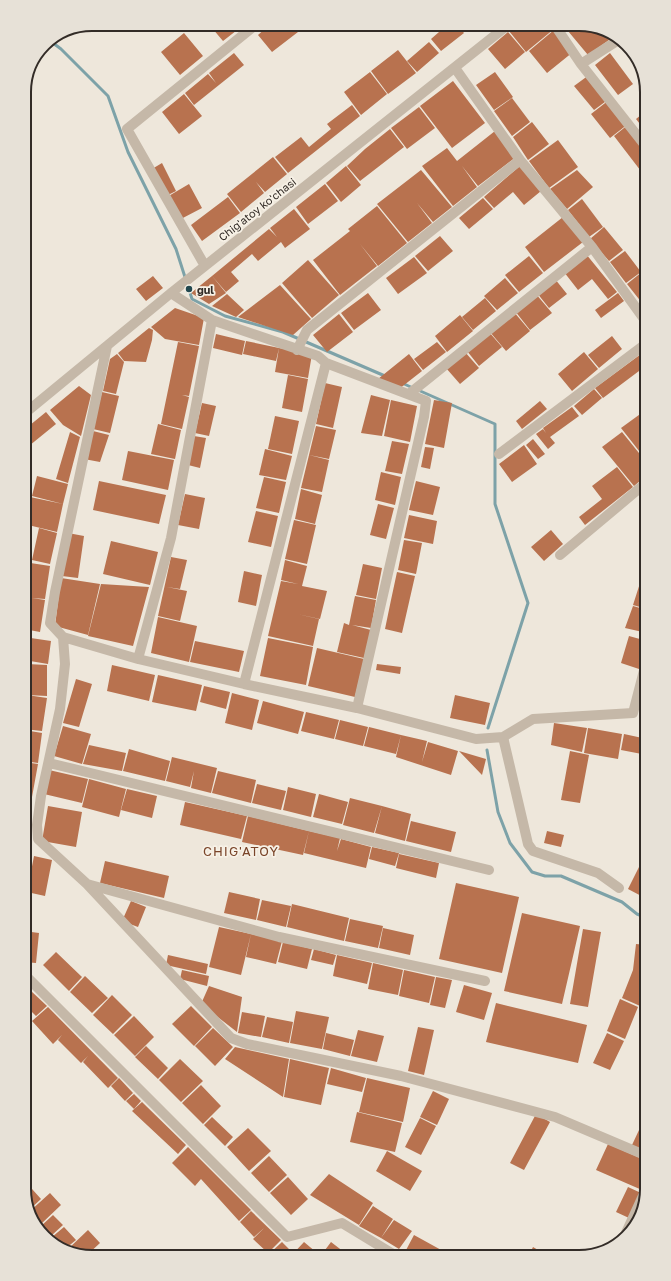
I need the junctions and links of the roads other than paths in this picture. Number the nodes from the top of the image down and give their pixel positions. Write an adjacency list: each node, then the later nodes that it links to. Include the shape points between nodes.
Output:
1 (248, 31): 10 (street, via 127,129)
2 (494, 31): 6 (street, Chig'atoy ko'chasi)
3 (559, 31): 5 (street)
4 (615, 43): 5 (street)
5 (581, 64): 7 (street)
6 (455, 68): 8 (street); 10 (street, Chig'atoy ko'chasi)
7 (640, 139)
8 (520, 160): 9 (street); 15 (street, via 307,330)
9 (592, 247): 12 (street); 18 (street)
10 (204, 266): 11 (street, Chig'atoy ko'chasi)
11 (171, 293): 13 (street); 14 (street, Chig'atoy ko'chasi)
12 (640, 313)
13 (212, 320): 15 (street); 24 (street, via 171,538)
14 (107, 346): 19 (street, Chig'atoy ko'chasi); 23 (street, via 50,623)
15 (298, 346): 17 (street)
16 (640, 348): 20 (street)
17 (326, 363): 18 (street); 25 (street)
18 (408, 394): 27 (street, via 426,401 424,417)
19 (31, 408)
20 (499, 454)
21 (640, 488): 22 (street)
22 (560, 555)
23 (63, 637): 24 (street); 29 (street, via 65,664 60,708)
24 (138, 659): 25 (street)
25 (244, 684): 27 (street)
26 (640, 686): 28 (street, via 633,713 533,719)
27 (357, 708): 28 (street, via 476,740)
28 (503, 736): 32 (street, via 528,844 533,851 598,873)
29 (49, 763): 30 (street); 31 (street, via 37,825 38,839)
30 (488, 870)
31 (87, 884): 34 (street, via 279,937); 35 (street, via 231,1038 247,1044 401,1076 555,1117)
32 (619, 888)
33 (31, 981): 36 (street, via 287,1237 342,1223)
34 (485, 981)
35 (640, 1153)
36 (386, 1250)

